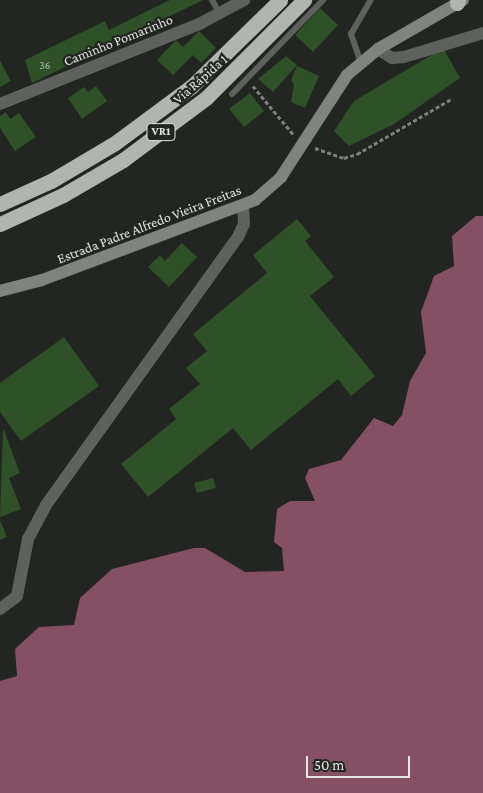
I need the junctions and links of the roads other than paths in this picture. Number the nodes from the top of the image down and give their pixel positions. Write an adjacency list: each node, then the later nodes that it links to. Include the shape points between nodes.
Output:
1 (212, 0): 8 (lane)
2 (244, 0): 13 (street, Caminho Pomarinho, via 201,22)
3 (280, 0): 14 (highway, Via Rápida 1 / VR1, via 192,86 115,143 51,181)
4 (323, 0): 12 (lane)
5 (371, 0): 11 (lane, via 352,34 351,45)
6 (459, 1): 10 (main road, Estrada Padre Alfredo Vieira Freitas)
7 (303, 2): 16 (highway, Via Rápida 1 / VR1, via 206,98 123,160 63,196)
8 (216, 7)
9 (483, 33): 10 (street, via 404,58 392,58)
10 (378, 49): 11 (main road, Estrada Padre Alfredo Vieira Freitas)
11 (361, 62): 15 (main road, Estrada Padre Alfredo Vieira Freitas, via 331,95 303,144 274,185)
12 (232, 94)
13 (0, 104)
14 (0, 204)
15 (242, 206): 17 (main road, Estrada Padre Alfredo Vieira Freitas, via 42,280); 18 (street, via 244,224 238,237 46,505 28,539 17,596)
16 (0, 224)
17 (0, 290)
18 (0, 610)

